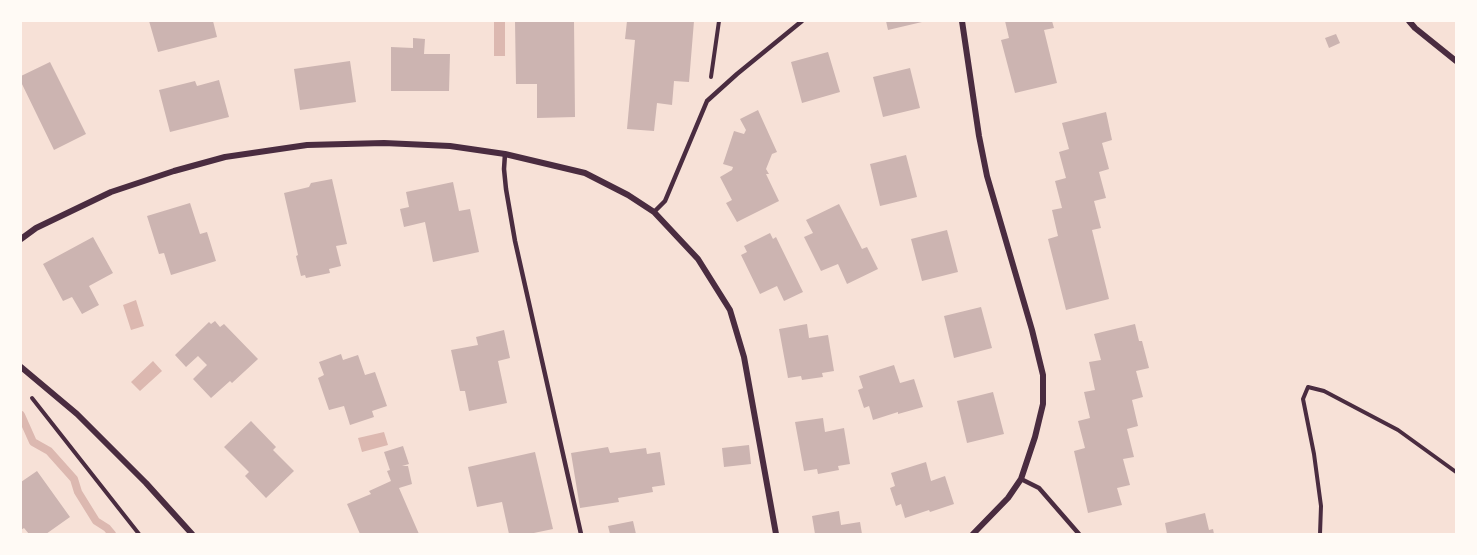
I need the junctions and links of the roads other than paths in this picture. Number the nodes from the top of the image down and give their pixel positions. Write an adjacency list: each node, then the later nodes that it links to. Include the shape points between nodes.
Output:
1 (802, 21): 6 (lane, via 707,101 664,201)
2 (962, 21): 9 (street, via 987,176 1043,375 1043,404)
3 (1409, 21): 4 (street)
4 (1456, 61)
5 (505, 154): 6 (street, via 585,173); 7 (street, via 384,143 307,145 225,157 111,192); 11 (lane, via 506,189 515,241)
6 (654, 212): 12 (street, via 698,259 730,310 744,357)
7 (21, 239)
8 (21, 367): 10 (street, via 77,414)
9 (1021, 479): 13 (street); 14 (lane, via 1040,488)
10 (192, 534)
11 (581, 534)
12 (776, 534)
13 (973, 534)
14 (1079, 534)

